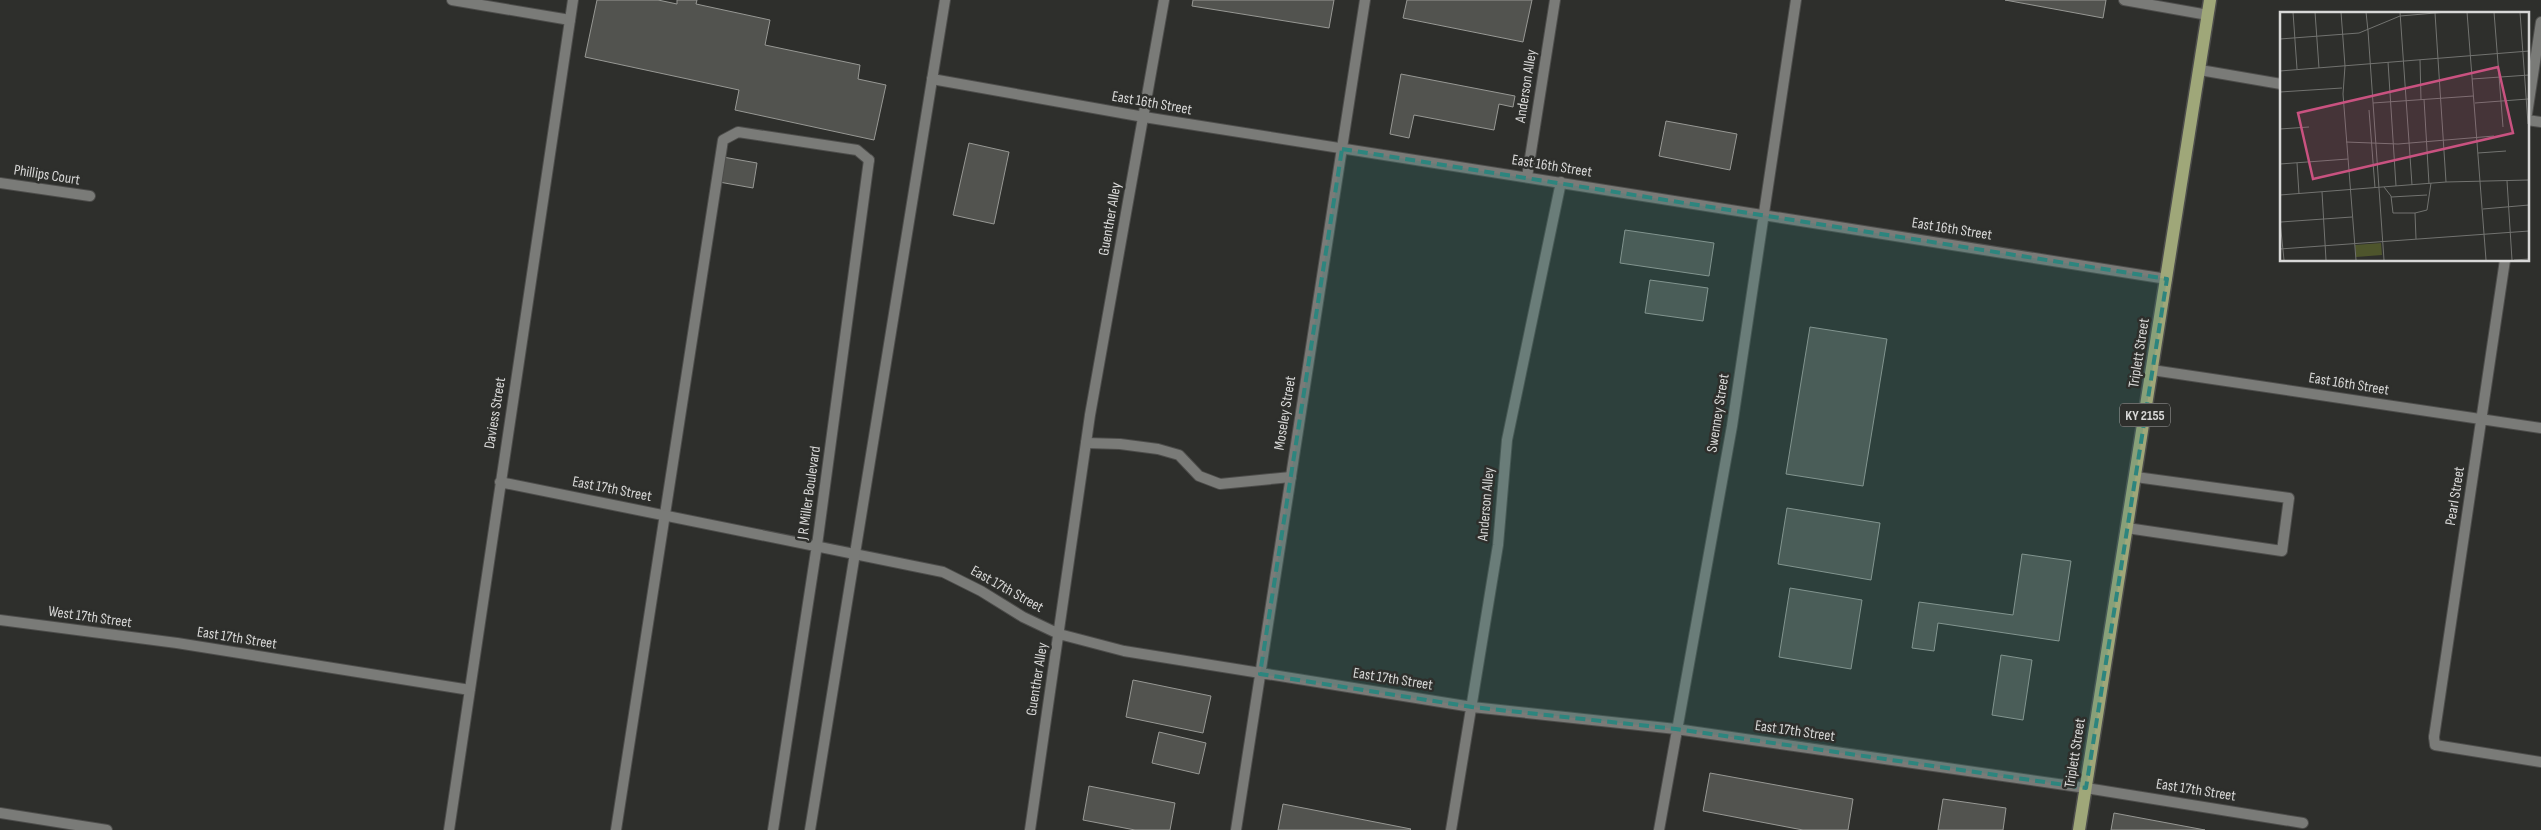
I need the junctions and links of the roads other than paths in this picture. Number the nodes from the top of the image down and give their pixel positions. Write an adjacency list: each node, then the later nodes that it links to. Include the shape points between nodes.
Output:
1 (452, 0): 11 (street)
2 (573, 0): 11 (street, Daviess Street)
3 (945, 0): 14 (street)
4 (1164, 0): 17 (street, Guenther Alley)
5 (1366, 0): 20 (street, Moseley Street)
6 (1555, 0): 21 (street, Anderson Alley)
7 (1796, 0): 25 (street, Swenney Street)
8 (2124, 0): 10 (street)
9 (2210, 0): 10 (main road, Triplett Street / KY 2155)
10 (2208, 15): 13 (main road, Triplett Street / KY 2155)
11 (570, 20): 34 (street, Daviess Street)
12 (2541, 22): 16 (street)
13 (2200, 70): 15 (street); 27 (main road, Triplett Street / KY 2155)
14 (932, 79): 17 (street, East 16th Street); 38 (street)
15 (2280, 84)
16 (2528, 107)
17 (1144, 117): 20 (street, East 16th Street); 31 (street, Guenther Alley)
18 (2528, 120): 19 (street)
19 (2541, 122)
20 (1342, 149): 21 (street, East 16th Street); 32 (street, Moseley Street)
21 (1527, 177): 23 (street, East 16th Street)
22 (0, 182): 24 (street, Phillips Court)
23 (1560, 182): 25 (street, East 16th Street); 44 (street, Anderson Alley, via 1508,440 1498,545)
24 (90, 196)
25 (1763, 215): 27 (street, East 16th Street); 45 (street, Swenney Street, via 1732,426)
26 (2505, 261): 29 (street, Pearl Street)
27 (2167, 279): 28 (main road, Triplett Street / KY 2155)
28 (2152, 370): 29 (street, East 16th Street); 33 (main road, Triplett Street / KY 2155)
29 (2482, 420): 30 (street, East 16th Street); 46 (street, Pearl Street, via 2435,745)
30 (2541, 428)
31 (1086, 443): 32 (street, via 1120,444 1179,455 1199,476 1220,484); 40 (street, Guenther Alley)
32 (1291, 477): 42 (street, Moseley Street)
33 (2136, 477): 36 (main road, Triplett Street / KY 2155); 36 (street, via 2289,498 2282,552)
34 (500, 482): 35 (street, East 17th Street); 43 (street, Daviess Street)
35 (665, 515): 37 (street, East 17th Street); 37 (street, J R Miller Boulevard, via 723,140 738,132 857,150 869,160); 52 (street)
36 (2128, 528): 47 (main road, Triplett Street / KY 2155)
37 (816, 545): 38 (street, East 17th Street); 53 (street, J R Miller Boulevard)
38 (854, 552): 40 (street, East 17th Street, via 944,572); 54 (street)
39 (0, 620): 41 (street, West 17th Street)
40 (1059, 634): 42 (street, East 17th Street, via 1124,652); 55 (street, Guenther Alley)
41 (177, 643): 43 (street, East 17th Street)
42 (1260, 674): 44 (street, East 17th Street); 56 (street, Moseley Street)
43 (470, 690): 51 (street, Daviess Street)
44 (1472, 707): 45 (street, East 17th Street); 57 (street, Anderson Alley)
45 (1676, 729): 47 (street, East 17th Street); 58 (street, Swenney Street)
46 (2541, 762)
47 (2086, 788): 49 (street, East 17th Street); 59 (main road, Triplett Street / KY 2155)
48 (0, 814): 50 (street)
49 (2303, 823)
50 (107, 830)
51 (449, 830)
52 (616, 830)
53 (775, 830)
54 (810, 830)
55 (1030, 830)
56 (1236, 830)
57 (1451, 830)
58 (1659, 830)
59 (2080, 830)

